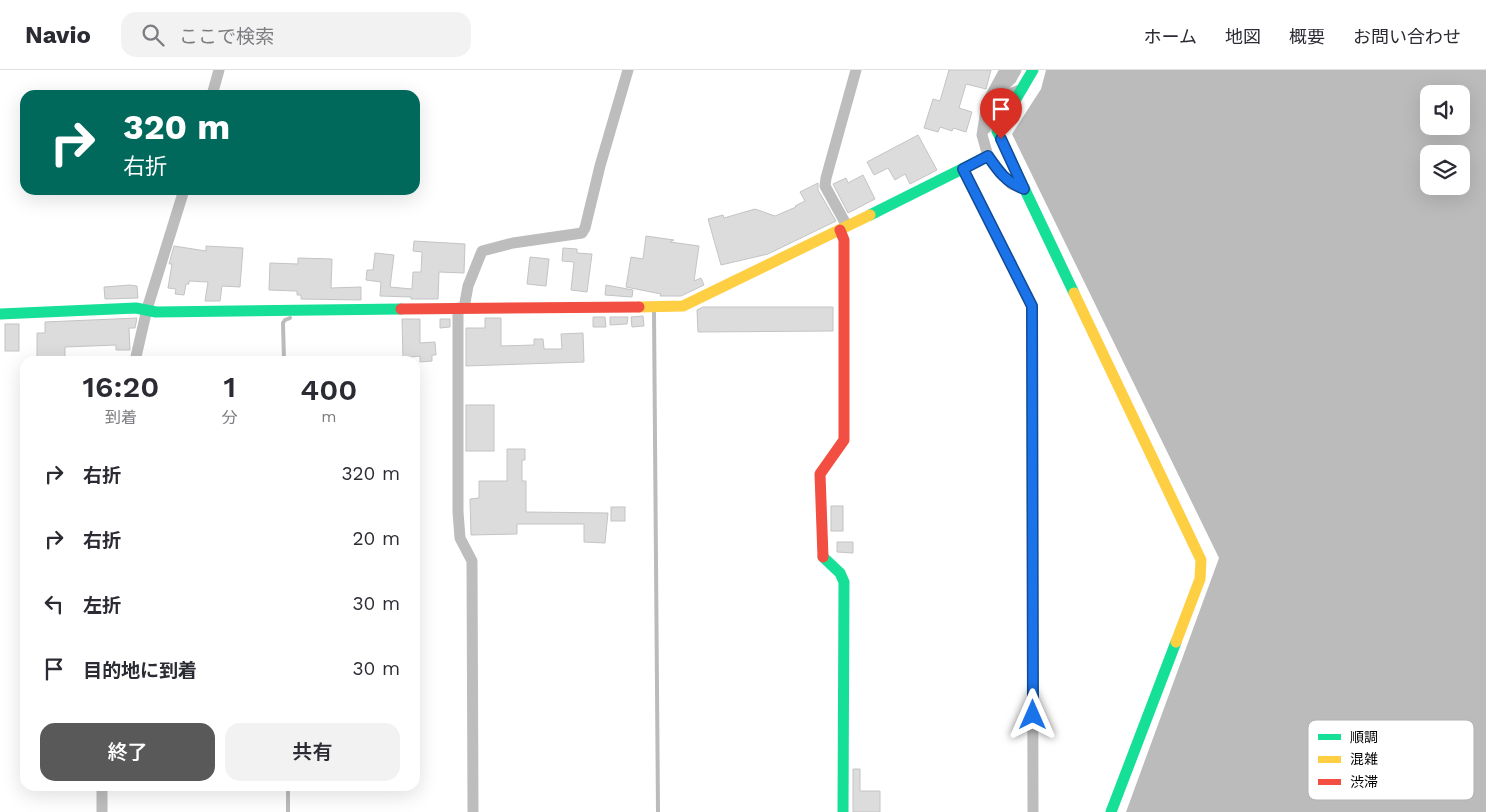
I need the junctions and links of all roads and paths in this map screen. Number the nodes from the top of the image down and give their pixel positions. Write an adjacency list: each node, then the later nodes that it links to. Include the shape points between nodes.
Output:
1 (219, 70): 8 (street)
2 (628, 70): 15 (street, via 582,233 482,251)
3 (856, 70): 14 (street, via 825,186)
4 (1005, 70): 9 (street)
5 (1016, 70): 9 (street, via 1011,80)
6 (1033, 70): 7 (street)
7 (1022, 89): 10 (street, via 1007,95); 12 (street, via 997,131)
8 (213, 90)
9 (987, 103): 10 (street)
10 (982, 135): 11 (street)
11 (976, 163): 12 (street, via 998,170 1011,184); 14 (street); 23 (street, via 1032,306)
12 (1024, 189): 24 (street, via 1201,560 1200,579)
13 (182, 195): 16 (street)
14 (843, 228): 15 (street, via 683,306); 22 (street, via 844,440 820,474 822,556 840,573 844,582)
15 (461, 308): 16 (street, via 156,312); 21 (street, via 457,411 459,529 472,561)
16 (147, 309): 17 (street); 18 (street)
17 (0, 314)
18 (136, 356)
19 (102, 791): 20 (street)
20 (102, 812)
21 (474, 812)
22 (843, 812)
23 (1033, 812)
24 (1111, 812)

